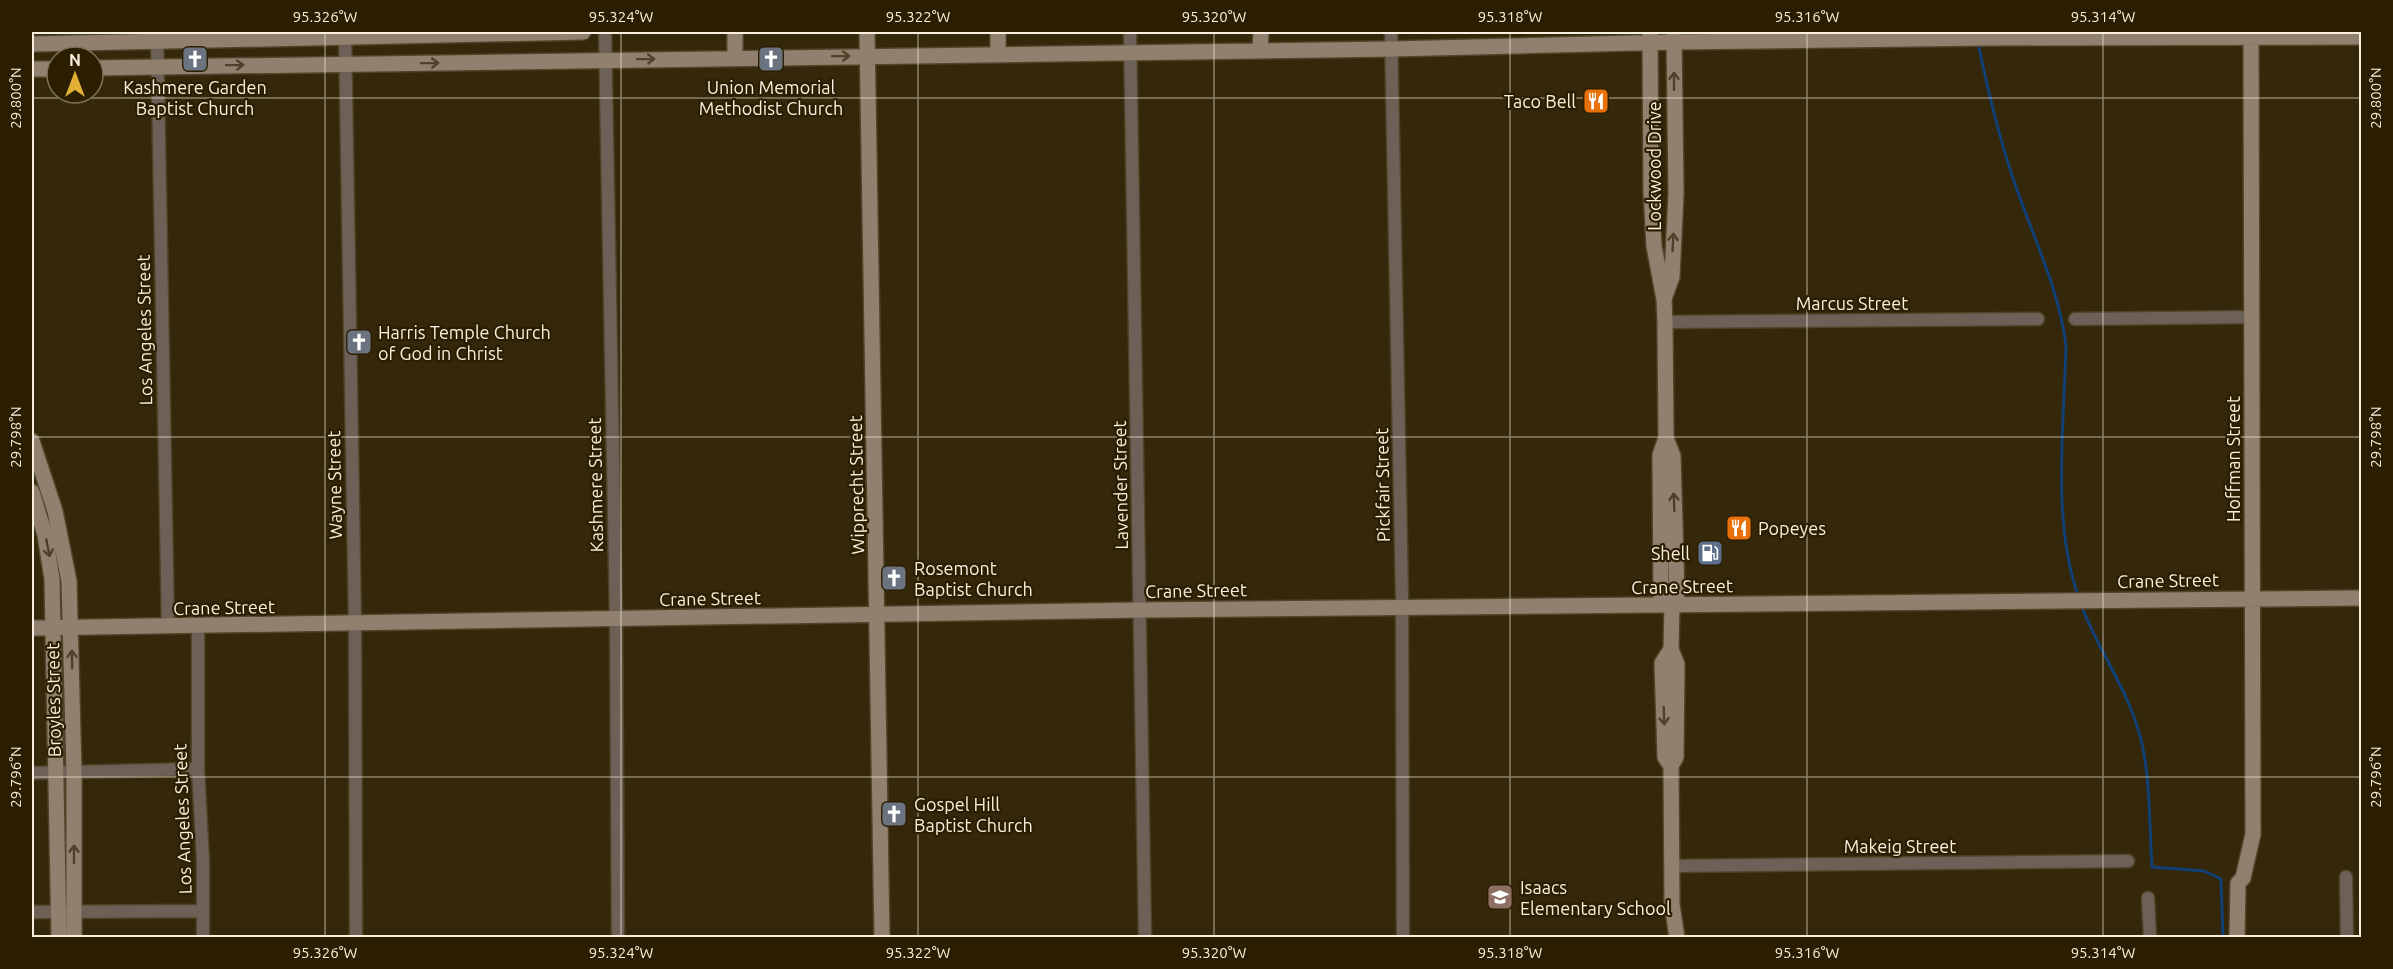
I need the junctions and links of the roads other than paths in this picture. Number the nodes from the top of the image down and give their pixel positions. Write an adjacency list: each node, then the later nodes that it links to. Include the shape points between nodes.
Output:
1 (583, 32): 9 (main road)
2 (605, 32): 25 (street, Kashmere Street)
3 (735, 32): 24 (main road)
4 (867, 32): 23 (main road, Wipprecht Street)
5 (998, 32): 22 (main road)
6 (1130, 32): 21 (street, Lavender Street)
7 (1261, 32): 20 (main road)
8 (1391, 32): 19 (street, Pickfair Street)
9 (472, 34): 12 (main road); 26 (main road)
10 (2054, 34): 11 (main road); 14 (main road, via 1985,38)
11 (2251, 34): 17 (main road); 33 (main road, Hoffman Street)
12 (345, 35): 13 (main road); 27 (street, Wayne Street)
13 (157, 36): 18 (main road); 28 (street, Los Angeles Street)
14 (1867, 36): 16 (main road)
15 (1650, 37): 16 (main road); 19 (main road); 30 (main road, Lockwood Drive)
16 (1674, 37): 31 (main road, Lockwood Drive, one-way to 16)
17 (2361, 37)
18 (32, 44)
19 (1392, 49): 20 (main road); 42 (street, Pickfair Street)
20 (1260, 50): 21 (main road)
21 (1130, 52): 22 (main road); 43 (street, Lavender Street)
22 (998, 53): 23 (main road)
23 (867, 55): 24 (main road, one-way to 23); 44 (main road, Wipprecht Street)
24 (735, 58): 25 (main road, one-way to 24)
25 (606, 60): 26 (main road); 45 (street, Kashmere Street)
26 (474, 62): 27 (main road, one-way to 26)
27 (345, 64): 28 (main road, one-way to 27); 46 (street, Wayne Street)
28 (157, 66): 29 (main road); 47 (street, Los Angeles Street)
29 (105, 68)
30 (1651, 191): 31 (main road); 32 (main road, Lockwood Drive, via 1654,246)
31 (1676, 194): 32 (main road, Lockwood Drive, one-way to 31, via 1672,277)
32 (1664, 299): 36 (main road, Lockwood Drive)
33 (2252, 317): 35 (street); 39 (main road, Hoffman Street)
34 (2038, 319): 36 (street, Marcus Street)
35 (2075, 319)
36 (1665, 322): 41 (main road, Lockwood Drive, via 1666,438 1673,456 1677,594)
37 (32, 441): 50 (main road, Broyles Street, via 64,552)
38 (32, 492): 51 (main road, Broyles Street, one-way to 51, via 49,555)
39 (2252, 598): 40 (main road, Crane Street); 41 (main road, Crane Street); 73 (main road, Hoffman Street, via 2253,834 2243,878 2238,883)
40 (2361, 598)
41 (1672, 605): 42 (main road, Crane Street); 57 (main road, Lockwood Drive, via 1671,649 1662,663 1665,757 1671,766)
42 (1402, 609): 43 (main road, Crane Street); 71 (street, Pickfair Street)
43 (1141, 610): 44 (main road, Crane Street); 70 (street, Lavender Street)
44 (878, 615): 45 (main road, Crane Street); 69 (main road, Wipprecht Street)
45 (616, 619): 46 (main road, Crane Street); 68 (street, Kashmere Street)
46 (355, 624): 48 (main road, Crane Street); 67 (street, Wayne Street)
47 (168, 627): 48 (main road, Crane Street); 50 (main road, Crane Street)
48 (198, 627): 52 (street, Los Angeles Street)
49 (32, 628): 51 (main road, Crane Street)
50 (71, 628): 51 (main road, Crane Street); 54 (main road, Broyles Street, one-way to 50)
51 (54, 629): 53 (main road, Broyles Street)
52 (198, 769): 54 (street); 60 (street, Los Angeles Street)
53 (57, 772): 54 (street); 55 (street); 62 (main road, Broyles Street)
54 (74, 772): 62 (main road, Broyles Street, one-way to 54)
55 (32, 773)
56 (2128, 861): 57 (street, Makeig Street)
57 (1672, 866): 63 (main road, Lockwood Drive)
58 (2346, 877): 74 (street)
59 (2148, 898): 72 (street)
60 (203, 911): 62 (street); 66 (street, Los Angeles Street)
61 (32, 912): 62 (street)
62 (66, 913): 64 (main road, Broyles Street); 65 (main road, Broyles Street)
63 (1677, 937)
64 (59, 938)
65 (74, 938)
66 (203, 938)
67 (356, 938)
68 (618, 938)
69 (882, 938)
70 (1144, 938)
71 (1403, 938)
72 (2150, 938)
73 (2237, 938)
74 (2347, 938)

